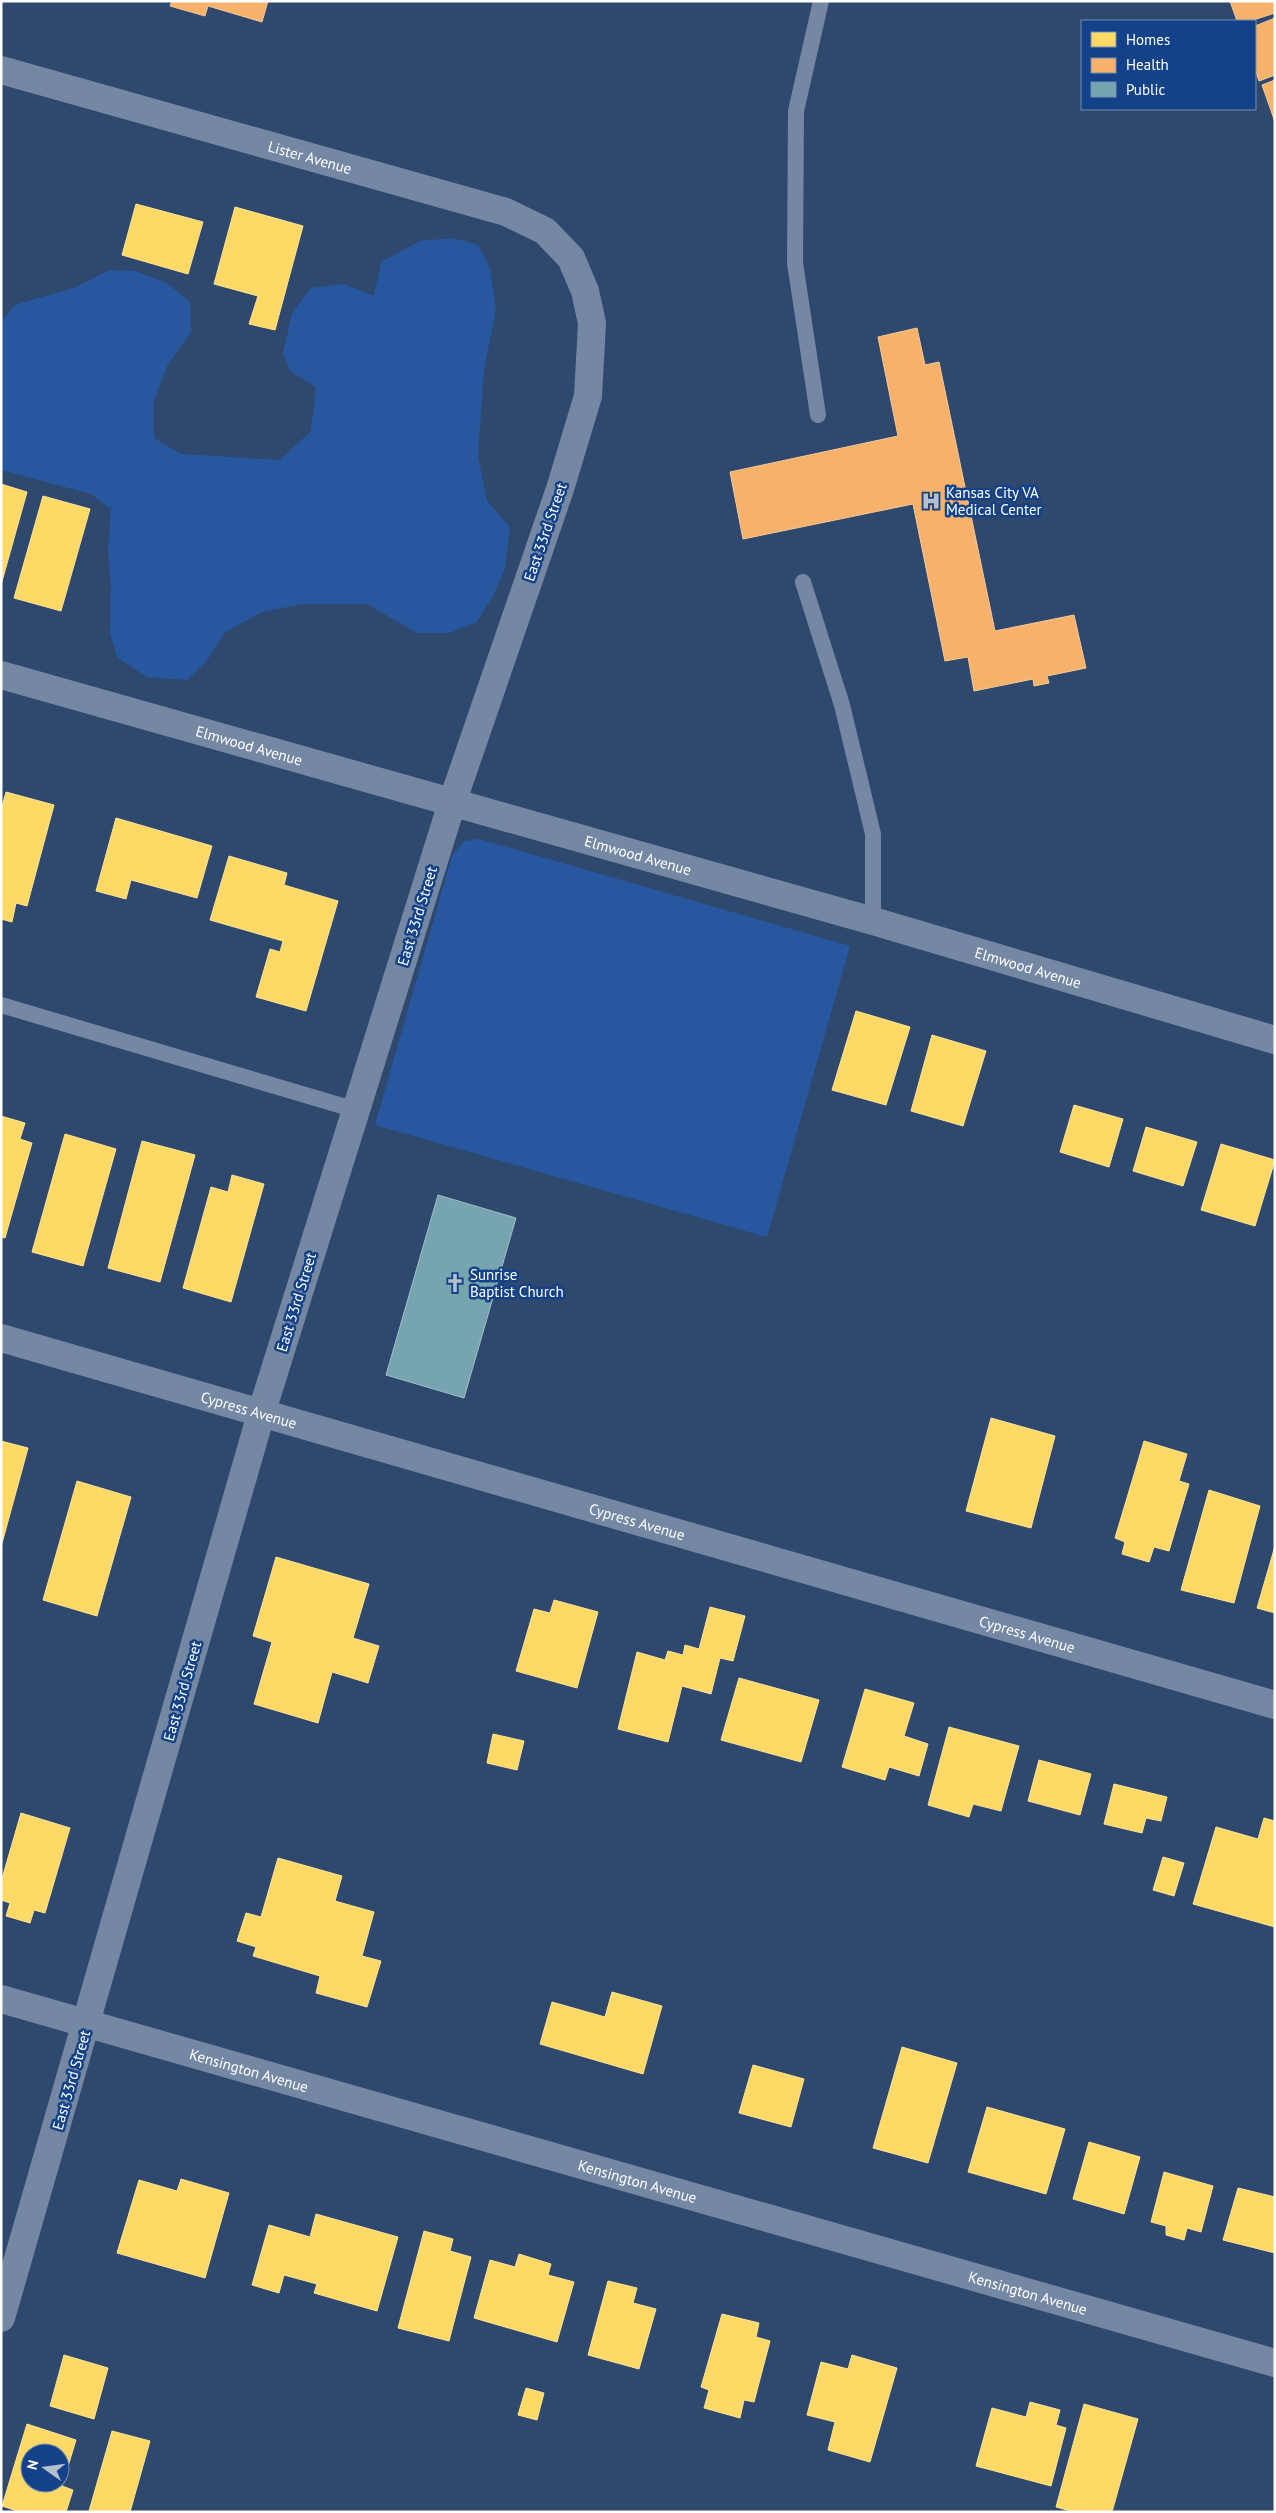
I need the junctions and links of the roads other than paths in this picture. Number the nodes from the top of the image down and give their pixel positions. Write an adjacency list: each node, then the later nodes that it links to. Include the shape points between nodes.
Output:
1 (821, 1): 4 (lane, via 796,111 795,263)
2 (1, 70): 3 (street, Lister Avenue, via 506,212 544,231 571,258)
3 (585, 291): 7 (street, East 33rd Street, via 592,323 588,396 560,489)
4 (818, 415)
5 (803, 582): 8 (lane, via 842,706 873,834)
6 (1, 674): 7 (street, Elmwood Avenue)
7 (452, 803): 8 (street, Elmwood Avenue); 11 (street, East 33rd Street)
8 (873, 921): 10 (street, Elmwood Avenue)
9 (1, 1005): 11 (lane)
10 (1275, 1040)
11 (356, 1110): 13 (street, East 33rd Street)
12 (1, 1338): 13 (street, Cypress Avenue)
13 (260, 1414): 14 (street, Cypress Avenue); 16 (street, East 33rd Street)
14 (1275, 1704)
15 (1, 1999): 16 (street, Kensington Avenue)
16 (87, 2024): 17 (street, East 33rd Street); 18 (street, Kensington Avenue)
17 (1, 2318)
18 (1275, 2362)

